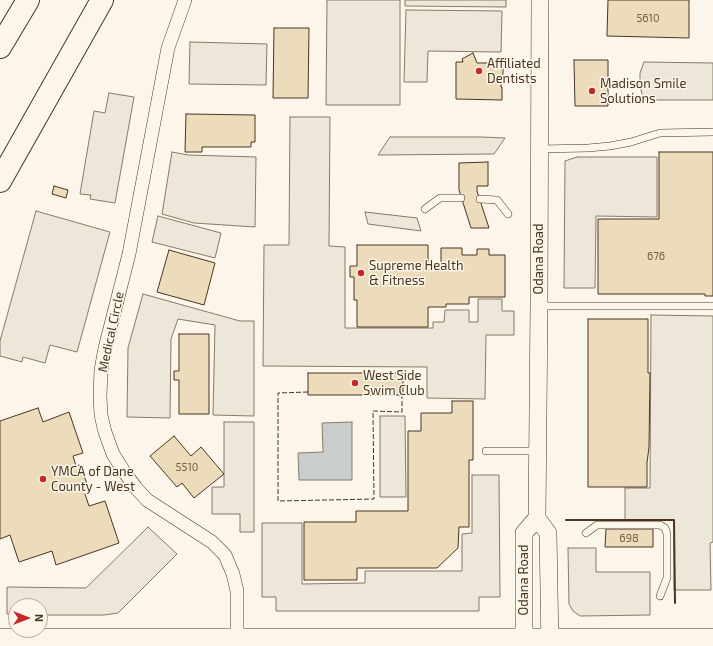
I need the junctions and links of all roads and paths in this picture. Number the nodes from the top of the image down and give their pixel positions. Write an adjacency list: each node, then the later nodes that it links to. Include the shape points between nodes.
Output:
1 (13, 0): 7 (highway)
2 (28, 0): 8 (highway)
3 (93, 0): 11 (highway)
4 (102, 0): 12 (highway)
5 (185, 0): 26 (street, Medical Circle, via 168,48 129,254 105,348 101,370 101,415 114,454 136,488 148,500 212,542 225,555 237,591)
6 (540, 0): 10 (street, Odana Road)
7 (0, 18)
8 (0, 48)
9 (713, 132): 10 (lane, via 660,133 610,146)
10 (540, 149): 17 (street, Odana Road)
11 (0, 152)
12 (0, 181)
13 (461, 198): 15 (lane, via 440,198)
14 (480, 199): 16 (lane, via 497,200)
15 (426, 209)
16 (508, 214)
17 (539, 306): 18 (lane); 20 (street, Odana Road)
18 (713, 306)
19 (486, 451): 20 (lane)
20 (538, 451): 21 (street, Odana Road)
21 (537, 518): 27 (street, Odana Road, via 524,533); 28 (street, Odana Road, via 548,533)
22 (586, 533): 23 (lane, via 597,525 660,525 665,528 667,578)
23 (660, 596)
24 (0, 638): 26 (main road)
25 (713, 638): 28 (main road)
26 (237, 639): 27 (main road)
27 (524, 642): 28 (main road)
28 (550, 642)

